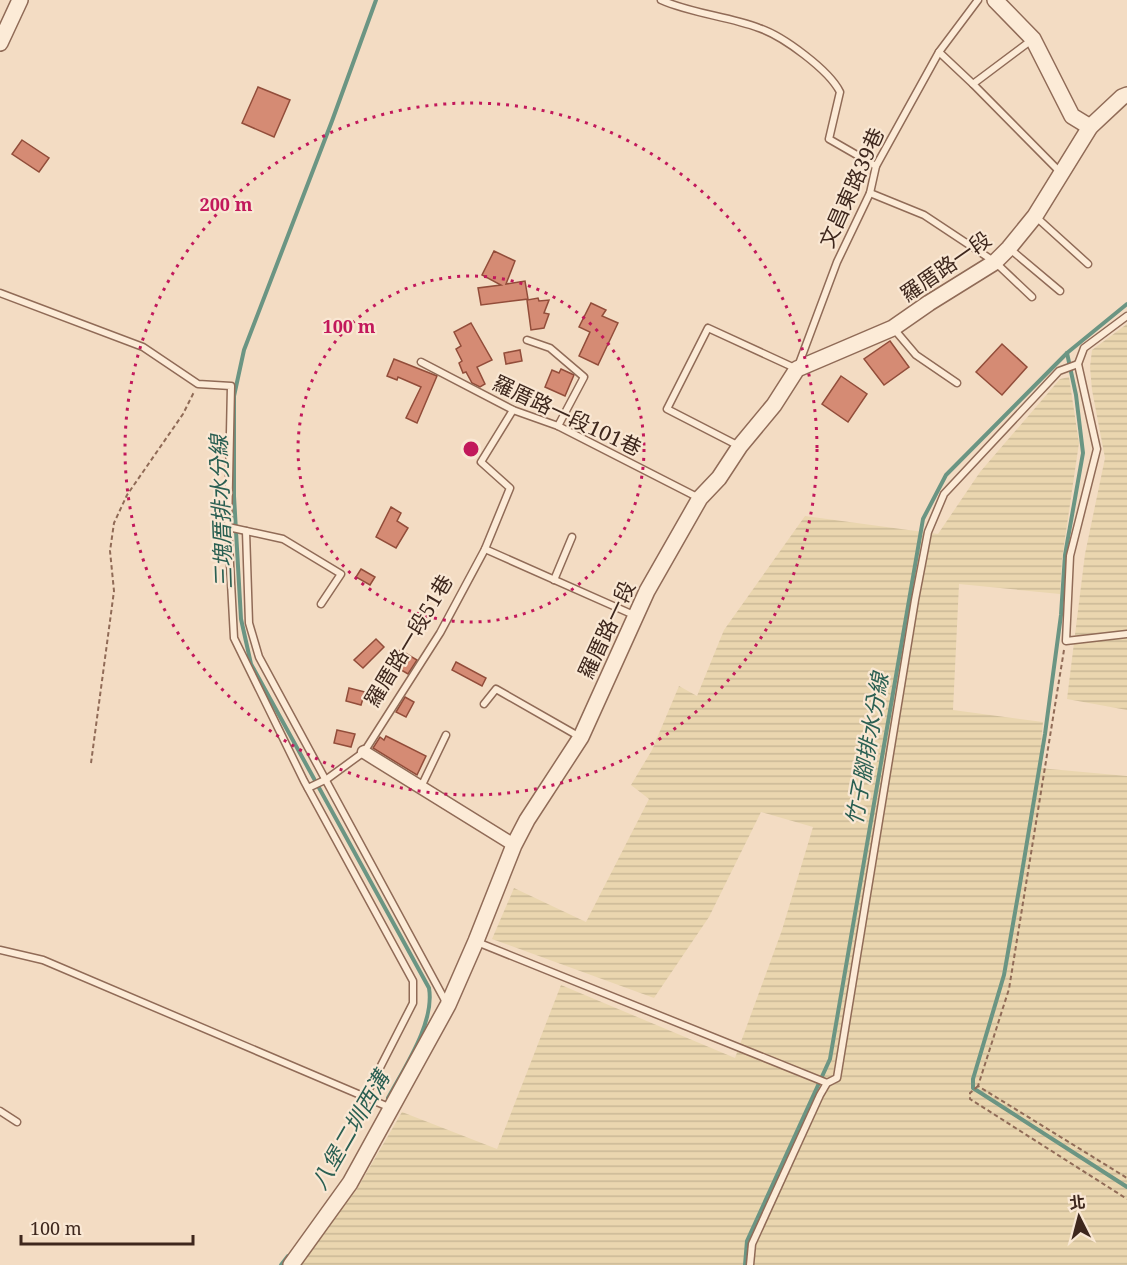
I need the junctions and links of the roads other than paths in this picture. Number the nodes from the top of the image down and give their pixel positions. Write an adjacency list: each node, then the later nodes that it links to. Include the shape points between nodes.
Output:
1 (20, 0): 6 (street)
2 (662, 0): 11 (lane, via 681,9 760,28 812,60 840,92 829,139)
3 (978, 0): 7 (lane, 文昌東路39巷)
4 (995, 0): 5 (street)
5 (1033, 39): 8 (lane); 10 (street, via 1072,116)
6 (0, 43)
7 (939, 52): 8 (lane); 11 (lane, 文昌東路39巷)
8 (973, 84): 12 (lane)
9 (1127, 94): 10 (street, 羅厝路一段)
10 (1090, 127): 12 (street, 羅厝路一段)
11 (876, 166): 13 (lane, 文昌東路39巷)
12 (1060, 173): 14 (street, 羅厝路一段)
13 (870, 193): 16 (lane, via 924,215); 26 (lane, 文昌東路39巷, via 837,262)
14 (1035, 216): 15 (street, 羅厝路一段); 17 (lane)
15 (1009, 248): 16 (street, 羅厝路一段); 18 (lane)
16 (995, 262): 20 (lane); 22 (street, 羅厝路一段)
17 (1088, 264)
18 (1060, 291)
19 (0, 293): 32 (lane, via 143,346 198,384 231,386)
20 (1032, 297)
21 (1127, 316): 25 (lane, via 1084,348)
22 (893, 328): 26 (street, 羅厝路一段); 27 (lane, via 916,355)
23 (527, 340): 29 (lane, via 550,348 584,377)
24 (421, 362): 28 (lane, 羅厝路一段101巷)
25 (1078, 364): 39 (lane, via 1096,449 1070,556 1066,641); 51 (lane, via 1059,371 944,494 928,532 837,1078)
26 (797, 369): 30 (street, 羅厝路一段); 30 (lane, via 708,328 667,409)
27 (957, 383)
28 (513, 410): 29 (lane, 羅厝路一段101巷); 35 (lane, 羅厝路一段51巷, via 480,462 510,488)
29 (558, 426): 31 (lane, 羅厝路一段101巷)
30 (740, 446): 31 (street, 羅厝路一段)
31 (700, 498): 38 (street, 羅厝路一段)
32 (228, 527): 33 (lane); 45 (lane, via 234,638)
33 (246, 531): 37 (lane, via 283,539 341,574); 44 (lane, via 249,623 259,657)
34 (572, 537): 36 (lane)
35 (485, 549): 36 (lane); 43 (lane, 羅厝路一段51巷, via 430,649)
36 (554, 580): 38 (lane)
37 (321, 604)
38 (636, 616): 42 (street, 羅厝路一段)
39 (1127, 634)
40 (484, 704): 42 (lane, via 496,689)
41 (446, 735): 46 (lane)
42 (581, 737): 47 (street, 羅厝路一段)
43 (364, 752): 44 (lane, 羅厝路一段51巷); 46 (street)
44 (324, 781): 45 (lane, 羅厝路一段51巷); 50 (lane)
45 (310, 787): 52 (lane, via 412,981 413,1003)
46 (421, 787): 47 (street)
47 (513, 845): 48 (street, 羅厝路一段)
48 (476, 942): 50 (street, 羅厝路一段); 51 (lane)
49 (0, 950): 52 (lane, via 43,960)
50 (448, 1005): 53 (street, 羅厝路一段)
51 (827, 1083): 57 (lane, via 752,1244)
52 (365, 1097): 53 (lane)
53 (392, 1108): 56 (street, 羅厝路一段, via 350,1184)
54 (0, 1112): 55 (lane)
55 (17, 1122)
56 (291, 1265)
57 (750, 1265)

